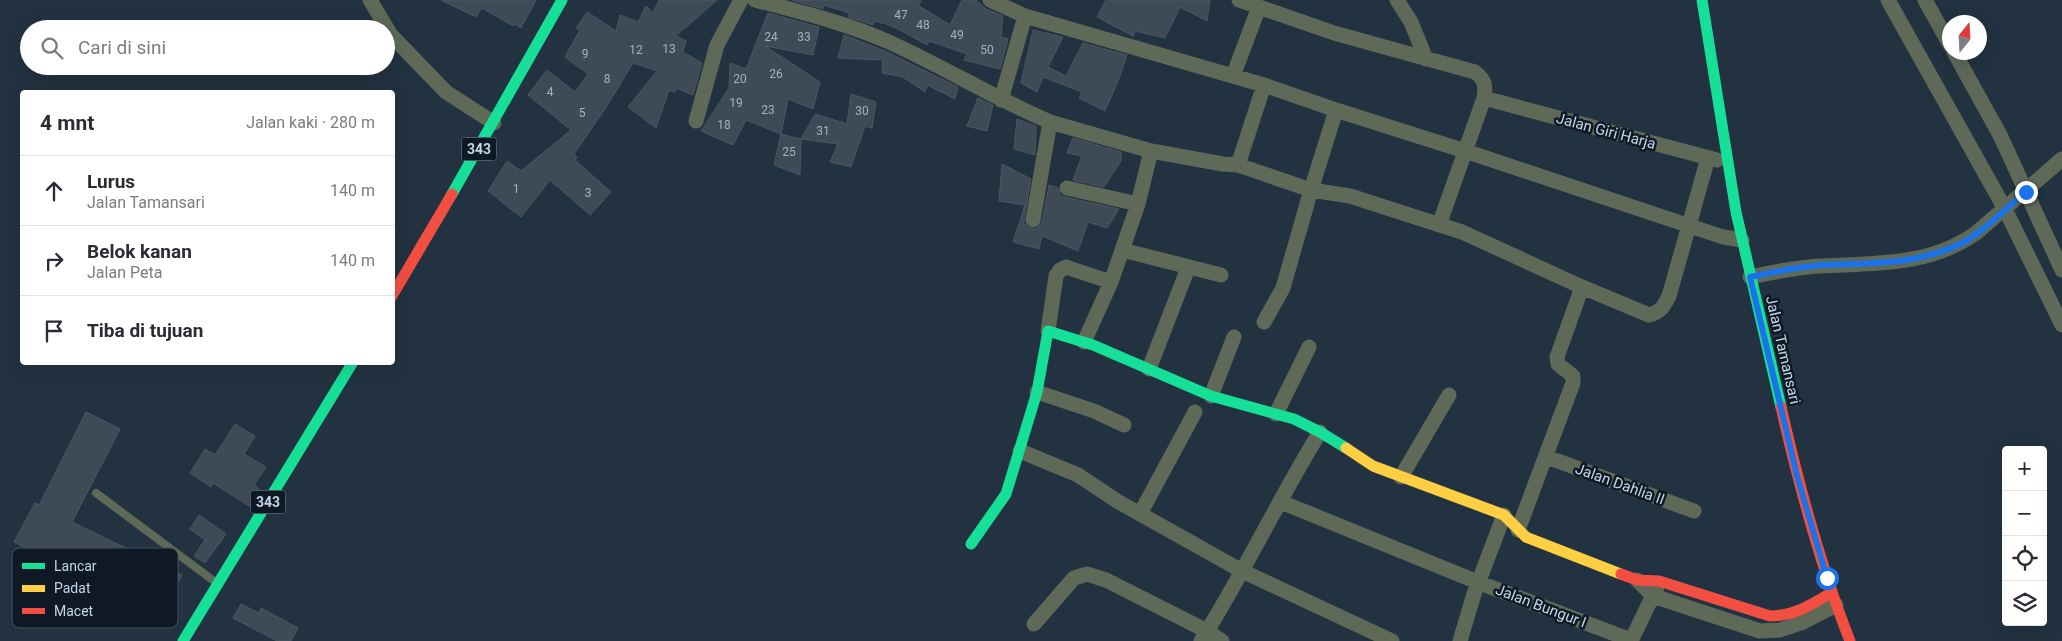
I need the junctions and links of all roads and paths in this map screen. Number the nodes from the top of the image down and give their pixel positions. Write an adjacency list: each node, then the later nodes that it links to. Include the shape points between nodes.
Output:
1 (370, 0): 13 (street)
2 (562, 0): 25 (main road, 343)
3 (741, 0): 23 (street, via 717,45)
4 (755, 0): 21 (street, via 832,20 887,41)
5 (1239, 0): 11 (street)
6 (1397, 0): 16 (street, via 1411,22)
7 (1702, 0): 30 (main road, Jalan Tamansari)
8 (1888, 0): 36 (street)
9 (1925, 0): 14 (street)
10 (997, 2): 12 (street)
11 (1259, 7): 16 (street, via 1334,33); 18 (street)
12 (1025, 16): 18 (street); 21 (street)
13 (382, 20)
14 (1942, 30)
15 (395, 40): 25 (street, via 446,92)
16 (1426, 59): 20 (street, via 1475,72 1484,78)
17 (1958, 60): 34 (street, via 2000,135)
18 (1234, 76): 19 (street)
19 (1264, 85): 22 (street); 31 (street)
20 (1484, 98): 27 (street); 28 (street, Jalan Giri Harja)
21 (1001, 100): 24 (street)
22 (1336, 110): 27 (street); 33 (street)
23 (696, 121)
24 (1050, 122): 26 (street); 37 (street)
25 (494, 123): 48 (main road, 343)
26 (1151, 151): 31 (street); 35 (street)
27 (1465, 151): 38 (street); 39 (street)
28 (1708, 158): 30 (street, Jalan Giri Harja); 39 (street)
29 (2062, 159): 34 (street)
30 (1729, 160): 40 (main road, Jalan Tamansari)
31 (1238, 165): 33 (street)
32 (1067, 188): 35 (street)
33 (1310, 190): 38 (street, via 1350,196); 49 (street, via 1283,288)
34 (2023, 194): 36 (street); 43 (street)
35 (1138, 204): 41 (street)
36 (2007, 208): 45 (street, via 1962,243 1942,252 1870,265 1820,266); 50 (street)
37 (1033, 220)
38 (1439, 225): 47 (street, via 1462,232)
39 (1688, 226): 40 (street); 47 (street, via 1669,296 1657,313 1649,315)
40 (1742, 240): 45 (main road, Jalan Tamansari)
41 (1122, 250): 42 (street); 46 (street)
42 (1188, 268): 44 (street); 56 (street)
43 (2062, 270)
44 (1220, 275)
45 (1750, 277): 82 (main road, Jalan Tamansari, via 1797,476)
46 (1110, 282): 51 (street, via 1066,267 1060,270 1056,276); 53 (street)
47 (1582, 287): 65 (street, via 1557,357 1558,364 1573,376 1573,383)
48 (395, 291)
49 (1264, 322)
50 (2062, 326)
51 (1048, 331): 53 (main road); 57 (main road)
52 (1234, 337): 59 (street)
53 (1084, 342): 56 (main road)
54 (1309, 346): 61 (street)
55 (351, 365): 80 (main road, 343)
56 (1149, 369): 59 (main road)
57 (1037, 392): 62 (street); 64 (main road)
58 (1449, 395): 66 (street)
59 (1211, 396): 61 (main road)
60 (1195, 412): 70 (street)
61 (1276, 414): 63 (main road)
62 (1124, 425)
63 (1320, 432): 66 (main road, via 1374,466); 68 (street)
64 (1020, 450): 70 (street, via 1078,475); 73 (main road, via 1006,494)
65 (1546, 457): 69 (street, Jalan Dahlia II); 72 (street)
66 (1401, 477): 71 (main road)
67 (96, 493): 74 (lane)
68 (1281, 502): 76 (street); 79 (street, Jalan Bungur I)
69 (1694, 511)
70 (1141, 512): 76 (street)
71 (1504, 516): 72 (main road); 79 (street)
72 (1518, 530): 77 (main road, via 1554,549)
73 (971, 544)
74 (170, 548)
75 (178, 554): 80 (lane)
76 (1242, 571): 85 (street); 88 (street)
77 (1637, 580): 78 (main road); 81 (street)
78 (1659, 581): 81 (street); 84 (main road)
79 (1480, 582): 89 (street); 90 (street, Jalan Bungur I)
80 (217, 583): 86 (main road, 343)
81 (1653, 596): 84 (street, via 1752,629); 90 (street)
82 (1834, 599): 84 (street, via 1801,623); 91 (main road, Jalan Tamansari)
83 (1034, 624): 85 (street, via 1074,578 1087,574 1106,580)
84 (1771, 624)
85 (1204, 636): 87 (street)
86 (183, 641)
87 (1222, 641)
88 (1392, 641)
89 (1460, 641)
90 (1631, 641)
91 (1850, 641)

